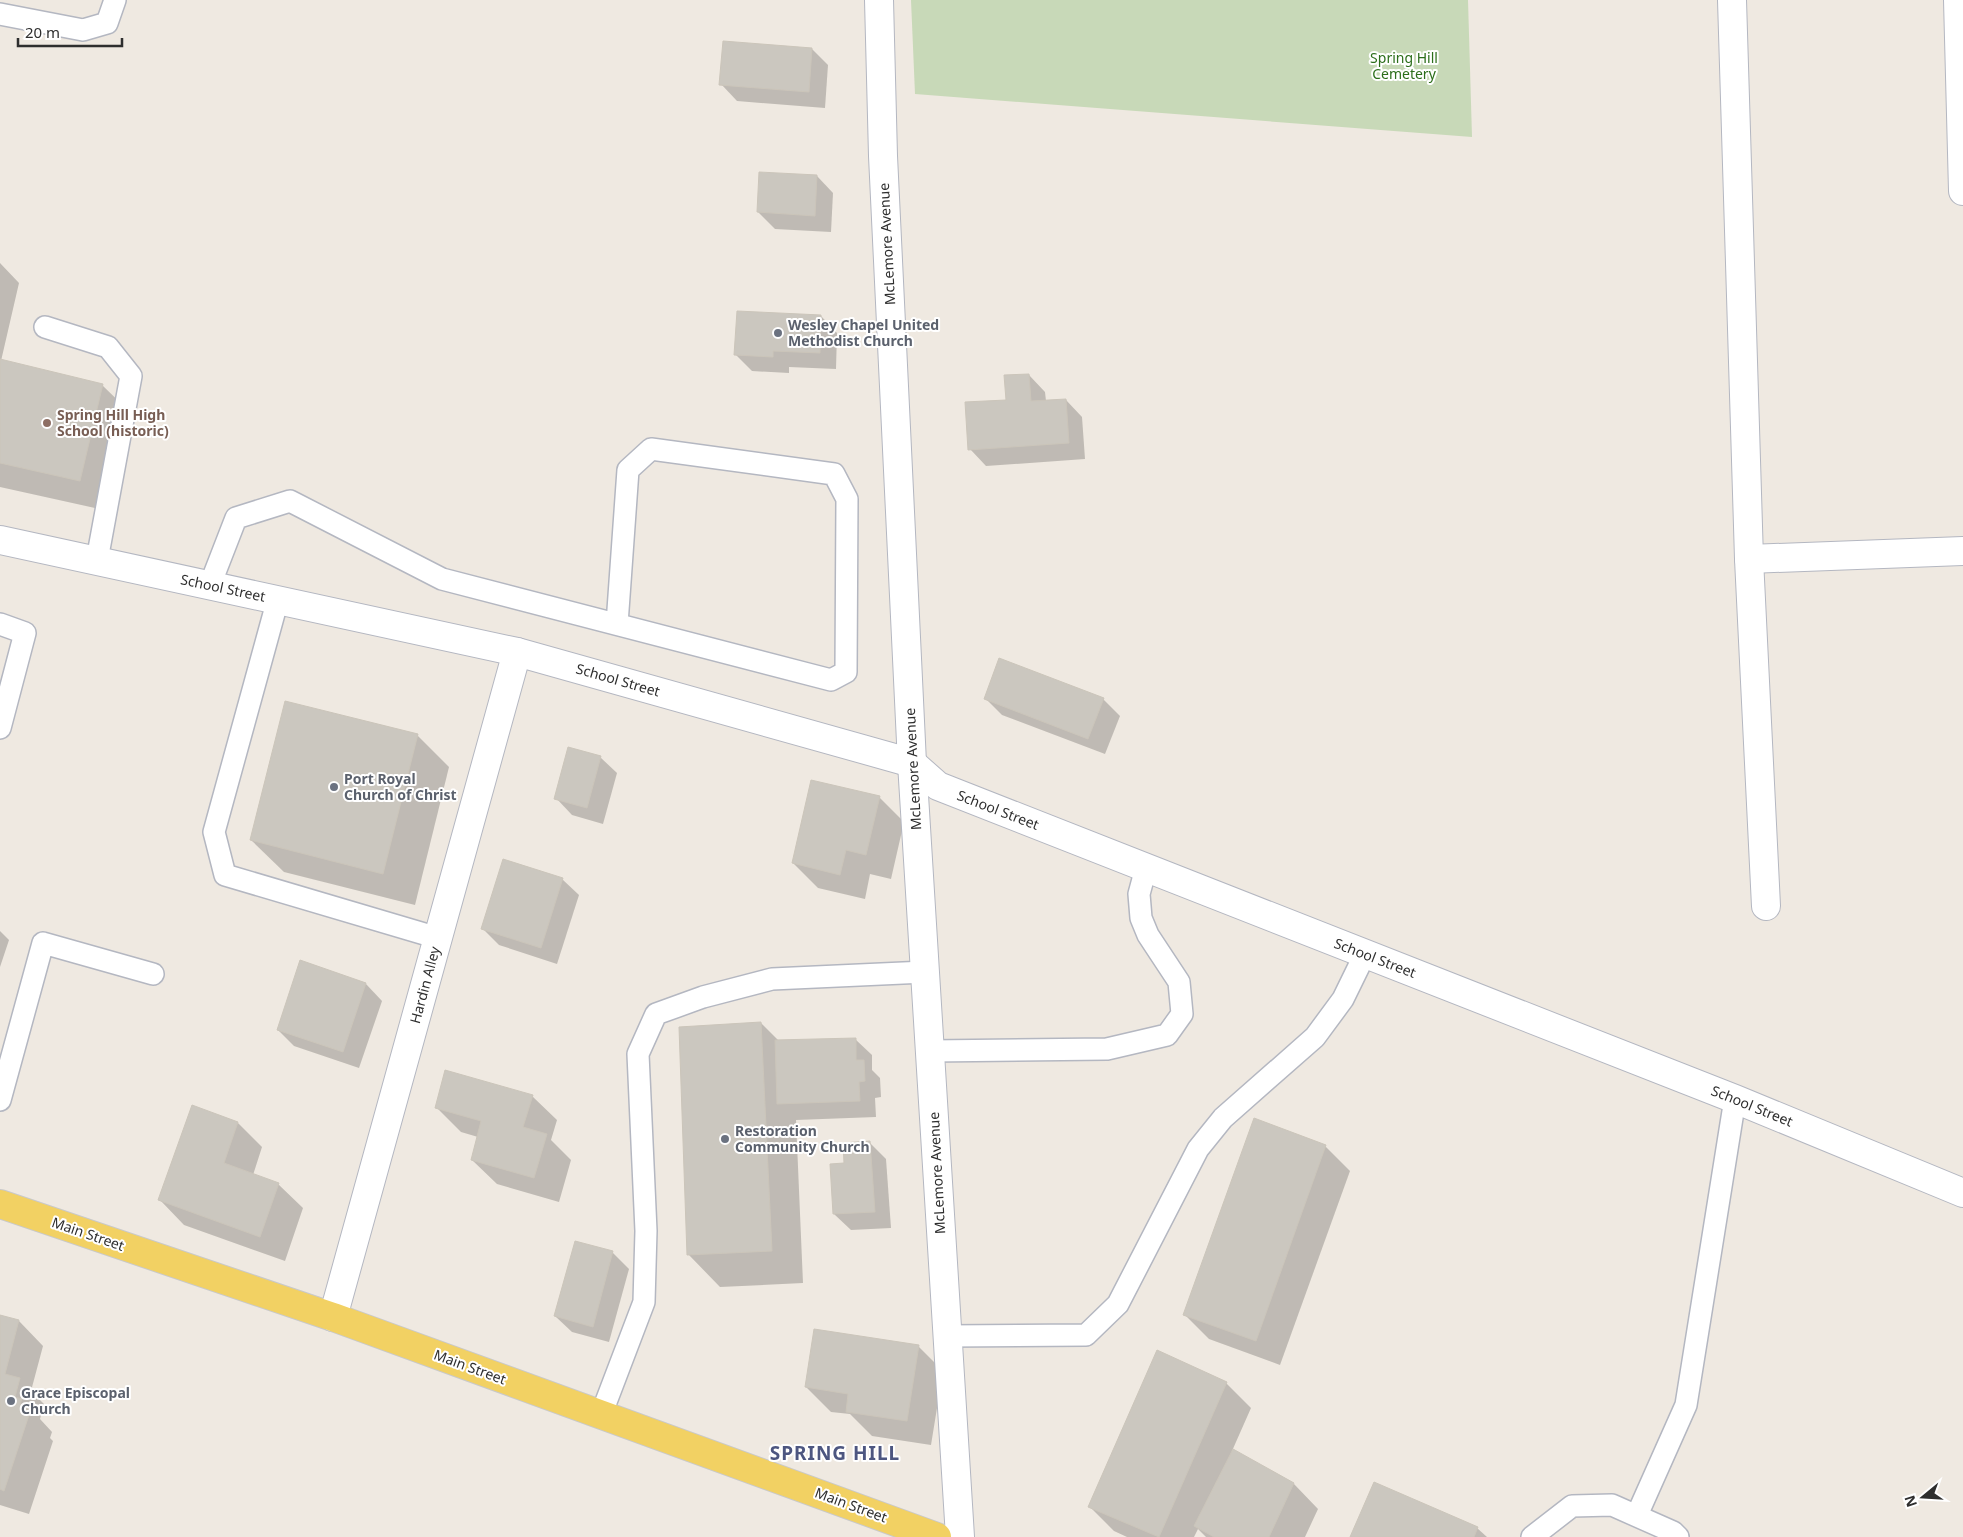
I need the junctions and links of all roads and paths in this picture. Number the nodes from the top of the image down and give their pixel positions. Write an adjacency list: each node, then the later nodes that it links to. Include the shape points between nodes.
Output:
1 (115, 0): 5 (lane, via 107,23 90,29)
2 (879, 0): 18 (street, McLemore Avenue)
3 (1732, 0): 10 (street)
4 (1958, 0): 6 (street)
5 (0, 14)
6 (1963, 191)
7 (44, 327): 11 (lane, via 108,346 131,376)
8 (0, 540): 11 (street, School Street)
9 (1963, 551): 10 (street)
10 (1749, 559): 20 (street)
11 (97, 560): 12 (street, School Street)
12 (210, 585): 13 (street, School Street); 15 (lane, via 236,518 290,501 442,579)
13 (278, 599): 16 (street, School Street); 21 (lane, via 214,832 226,875)
14 (0, 624): 17 (lane, via 26,633)
15 (616, 624): 15 (lane, via 831,680 846,672 846,499 834,474 651,449 628,470)
16 (518, 652): 18 (street, School Street); 21 (street, Hardin Alley)
17 (0, 728)
18 (912, 763): 19 (street, School Street, via 938,786); 23 (street, McLemore Avenue)
19 (1146, 868): 22 (street, School Street); 25 (lane, via 1139,894 1141,918 1148,935 1180,982 1182,1014 1166,1035 1107,1049)
20 (1766, 906)
21 (438, 938): 30 (street, Hardin Alley)
22 (1365, 954): 27 (street, School Street); 31 (lane, via 1343,999 1315,1037 1223,1118 1198,1149 1118,1304 1086,1335)
23 (925, 972): 25 (street, McLemore Avenue); 32 (lane, via 772,979 656,1014 638,1054 646,1231 644,1302)
24 (153, 974): 26 (lane, via 43,943)
25 (930, 1051): 31 (street, McLemore Avenue)
26 (0, 1100)
27 (1735, 1100): 28 (street, School Street); 33 (lane, via 1686,1405)
28 (1963, 1193)
29 (0, 1204): 30 (main road, Main Street)
30 (334, 1317): 32 (main road, Main Street)
31 (947, 1336): 35 (street, McLemore Avenue)
32 (601, 1415): 34 (main road, Main Street)
33 (1637, 1515): 36 (lane, via 1612,1505 1572,1506); 37 (lane)
34 (937, 1537)
35 (960, 1537)
36 (1532, 1537)
37 (1678, 1537)

